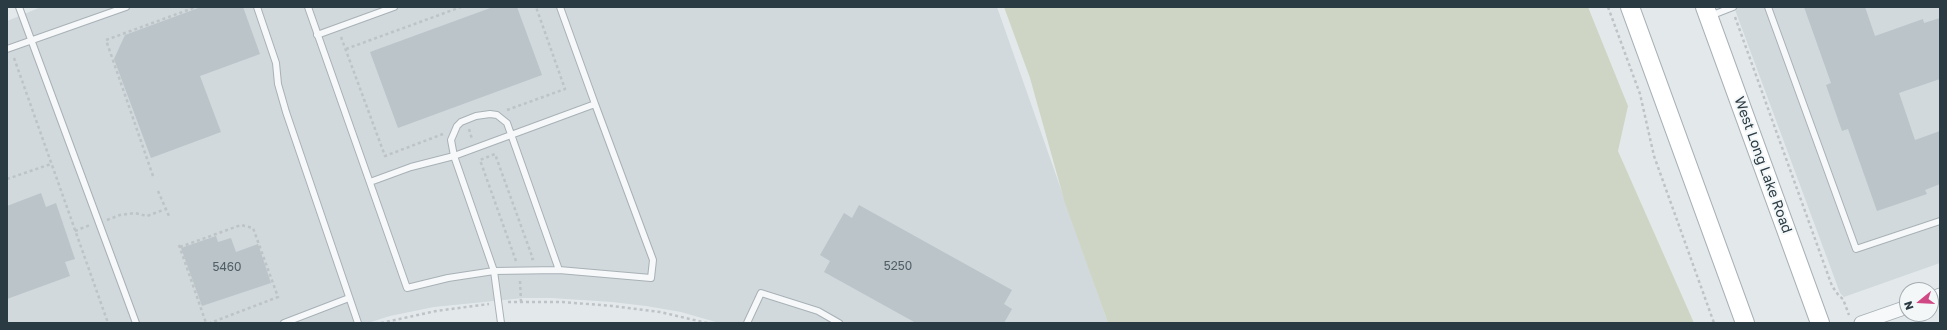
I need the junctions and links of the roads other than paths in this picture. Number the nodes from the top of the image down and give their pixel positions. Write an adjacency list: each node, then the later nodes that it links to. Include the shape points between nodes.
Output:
1 (18, 7): 12 (lane)
2 (126, 7): 12 (lane)
3 (257, 7): 21 (lane, via 276,63 278,84 286,112)
4 (308, 7): 11 (lane)
5 (394, 7): 11 (lane)
6 (560, 7): 14 (lane)
7 (1630, 7): 29 (main road)
8 (1734, 7): 10 (lane)
9 (1768, 7): 18 (lane, via 1856,249)
10 (1707, 12): 30 (main road, West Long Lake Road)
11 (318, 35): 17 (lane)
12 (31, 40): 13 (lane); 23 (lane)
13 (7, 49)
14 (595, 104): 15 (lane); 19 (lane, via 653,260 651,278)
15 (511, 134): 16 (lane); 16 (lane, via 507,123 497,115 483,114 469,118 456,126 453,132 451,140); 19 (lane)
16 (454, 156): 17 (lane); 20 (lane)
17 (370, 182): 20 (lane, via 407,288 452,277)
18 (1940, 221)
19 (559, 270): 20 (lane)
20 (494, 271): 26 (lane)
21 (350, 298): 24 (lane); 25 (lane)
22 (1899, 310): 31 (street)
23 (136, 323)
24 (284, 323)
25 (358, 323)
26 (501, 323)
27 (748, 323): 28 (lane, via 761,293 818,311)
28 (839, 323)
29 (1745, 323)
30 (1820, 323)
31 (1861, 323)

